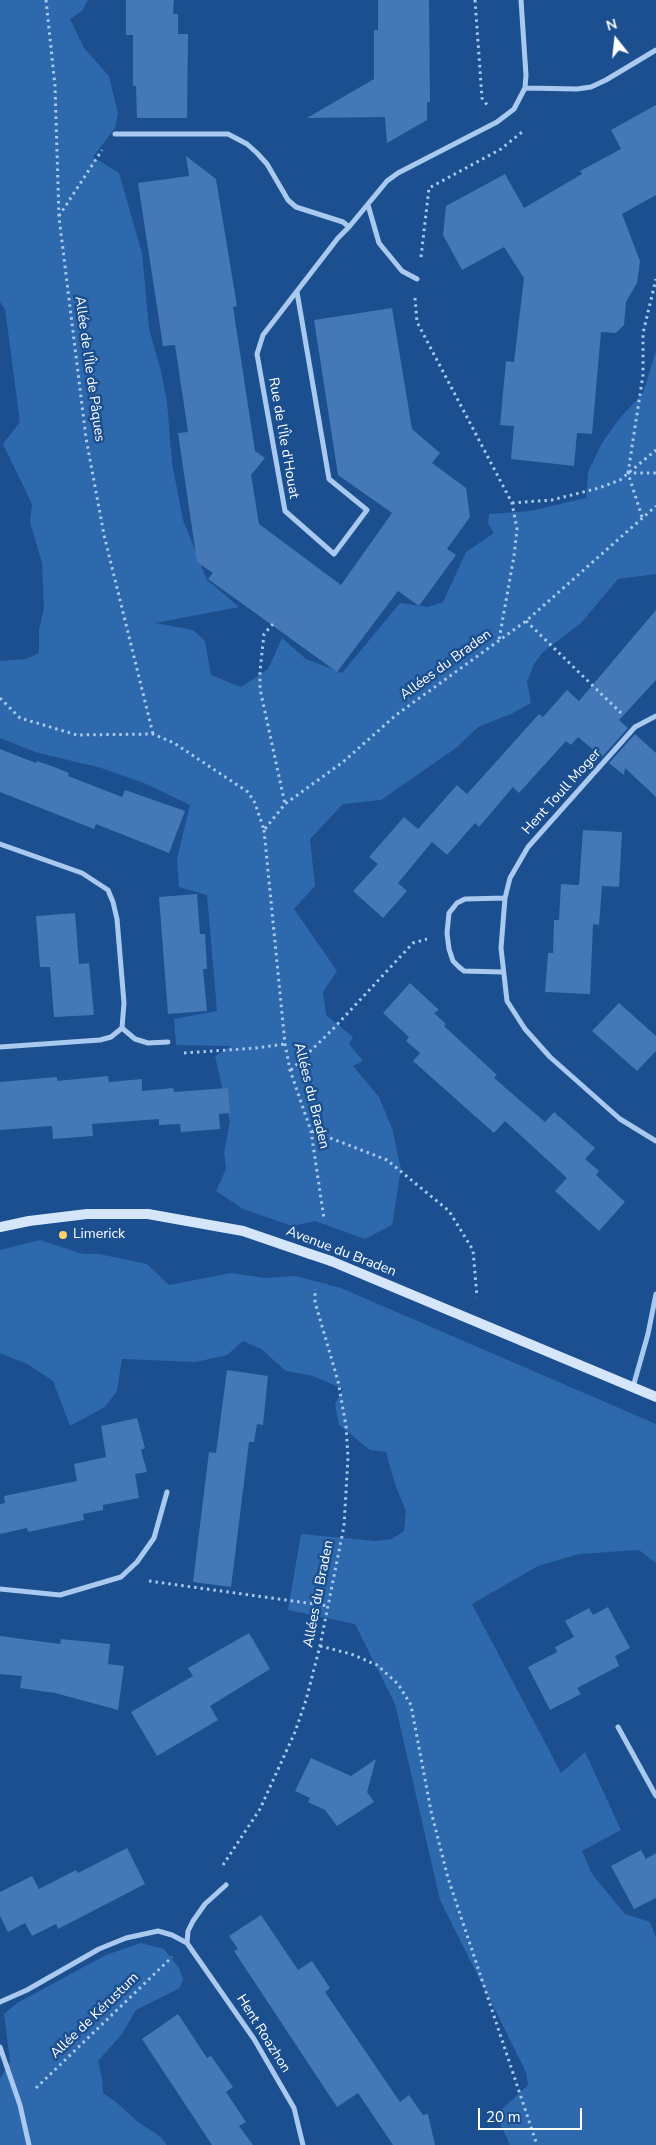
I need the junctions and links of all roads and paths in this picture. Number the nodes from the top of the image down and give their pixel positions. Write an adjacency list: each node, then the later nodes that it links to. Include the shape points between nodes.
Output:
1 (46, 0): 9 (path, Allée de l'Île de Pâques, via 55,86)
2 (475, 0): 6 (path, via 482,98)
3 (520, 0): 5 (street)
4 (656, 50): 5 (street, via 591,87 577,90)
5 (525, 88): 6 (street, Rue de l'Île d'Houat, via 514,109)
6 (497, 122): 8 (street, Rue de l'Île d'Houat, via 387,180)
7 (115, 134): 9 (path); 10 (street, via 228,134 256,153 296,207 343,222)
8 (368, 205): 10 (street, Rue de l'Île d'Houat); 11 (street, via 378,243 402,271)
9 (59, 217): 26 (path, Allée de l'Île de Pâques, via 86,438 104,535)
10 (349, 227): 13 (street, Rue de l'Île d'Houat)
11 (417, 279): 17 (path, via 414,302 417,322)
12 (656, 279): 15 (path, via 643,333 643,375)
13 (297, 292): 13 (street, Rue de l'Île d'Houat, via 259,342 258,362 285,511 334,554 367,510 329,479)
14 (656, 450): 15 (path)
15 (628, 473): 16 (path); 17 (path, via 620,480 574,496); 19 (path)
16 (656, 473)
17 (512, 503): 22 (path, via 517,529)
18 (656, 506): 19 (path, Allées du Braden)
19 (642, 517): 20 (path, Allées du Braden)
20 (526, 621): 22 (path, Allées du Braden); 25 (path)
21 (273, 624): 27 (path, via 264,634 260,689)
22 (498, 640): 27 (path, Allées du Braden, via 396,715 343,762)
23 (0, 698): 26 (path, via 20,718 77,735)
24 (656, 716): 25 (street, Hent Toull Moger)
25 (635, 727): 30 (street, Hent Toull Moger, via 528,847 510,878)
26 (152, 734): 28 (path, Allées du Braden, via 174,743 248,792)
27 (285, 804): 28 (path, Allées du Braden)
28 (264, 830): 35 (path, Allées du Braden)
29 (0, 844): 33 (street, via 82,873 108,890 116,919 124,1003)
30 (505, 898): 31 (street, via 465,899 457,903 449,913); 32 (street, Hent Toull Moger)
31 (447, 933): 32 (street, via 453,961 464,971); 37 (path, via 413,944)
32 (502, 972): 39 (street, Hent Toull Moger, via 511,1011 535,1041 620,1119)
33 (122, 1028): 34 (street, via 148,1043); 36 (street, via 100,1040)
34 (168, 1042): 35 (path, via 174,1053)
35 (286, 1044): 37 (path, Allées du Braden)
36 (0, 1047)
37 (290, 1070): 38 (path, Allées du Braden)
38 (311, 1131): 40 (path, Allées du Braden); 44 (path, via 387,1160 449,1211 473,1250)
39 (656, 1141)
40 (324, 1219)
41 (0, 1227): 45 (street, Avenue du Braden, bridge, via 87,1214 148,1214 243,1231 331,1261)
42 (315, 1289): 50 (path, Allées du Braden, via 315,1302 338,1381 348,1457 344,1526)
43 (656, 1294): 45 (street)
44 (477, 1298)
45 (633, 1387): 46 (street, Avenue du Braden)
46 (656, 1397)
47 (167, 1492): 48 (street, via 154,1538 137,1562)
48 (121, 1577): 49 (street, via 60,1595); 50 (path)
49 (0, 1589)
50 (328, 1606): 51 (path, Allées du Braden)
51 (320, 1646): 54 (path, Allées du Braden, via 306,1700 278,1772 260,1809 221,1868); 61 (path, via 377,1665 398,1684 411,1705 431,1811 448,1878)
52 (618, 1727): 53 (street)
53 (656, 1796)
54 (226, 1885): 55 (street, via 205,1904 193,1921)
55 (187, 1943): 56 (street, Hent Roazhon, via 172,1934 158,1931 126,1938); 58 (path, Allée de Kérustum); 60 (street, Hent Roazhon, via 231,2002 274,2071 294,2108)
56 (0, 2002)
57 (0, 2047): 58 (street)
58 (20, 2105): 59 (street)
59 (29, 2145)
60 (303, 2145)
61 (537, 2145)

